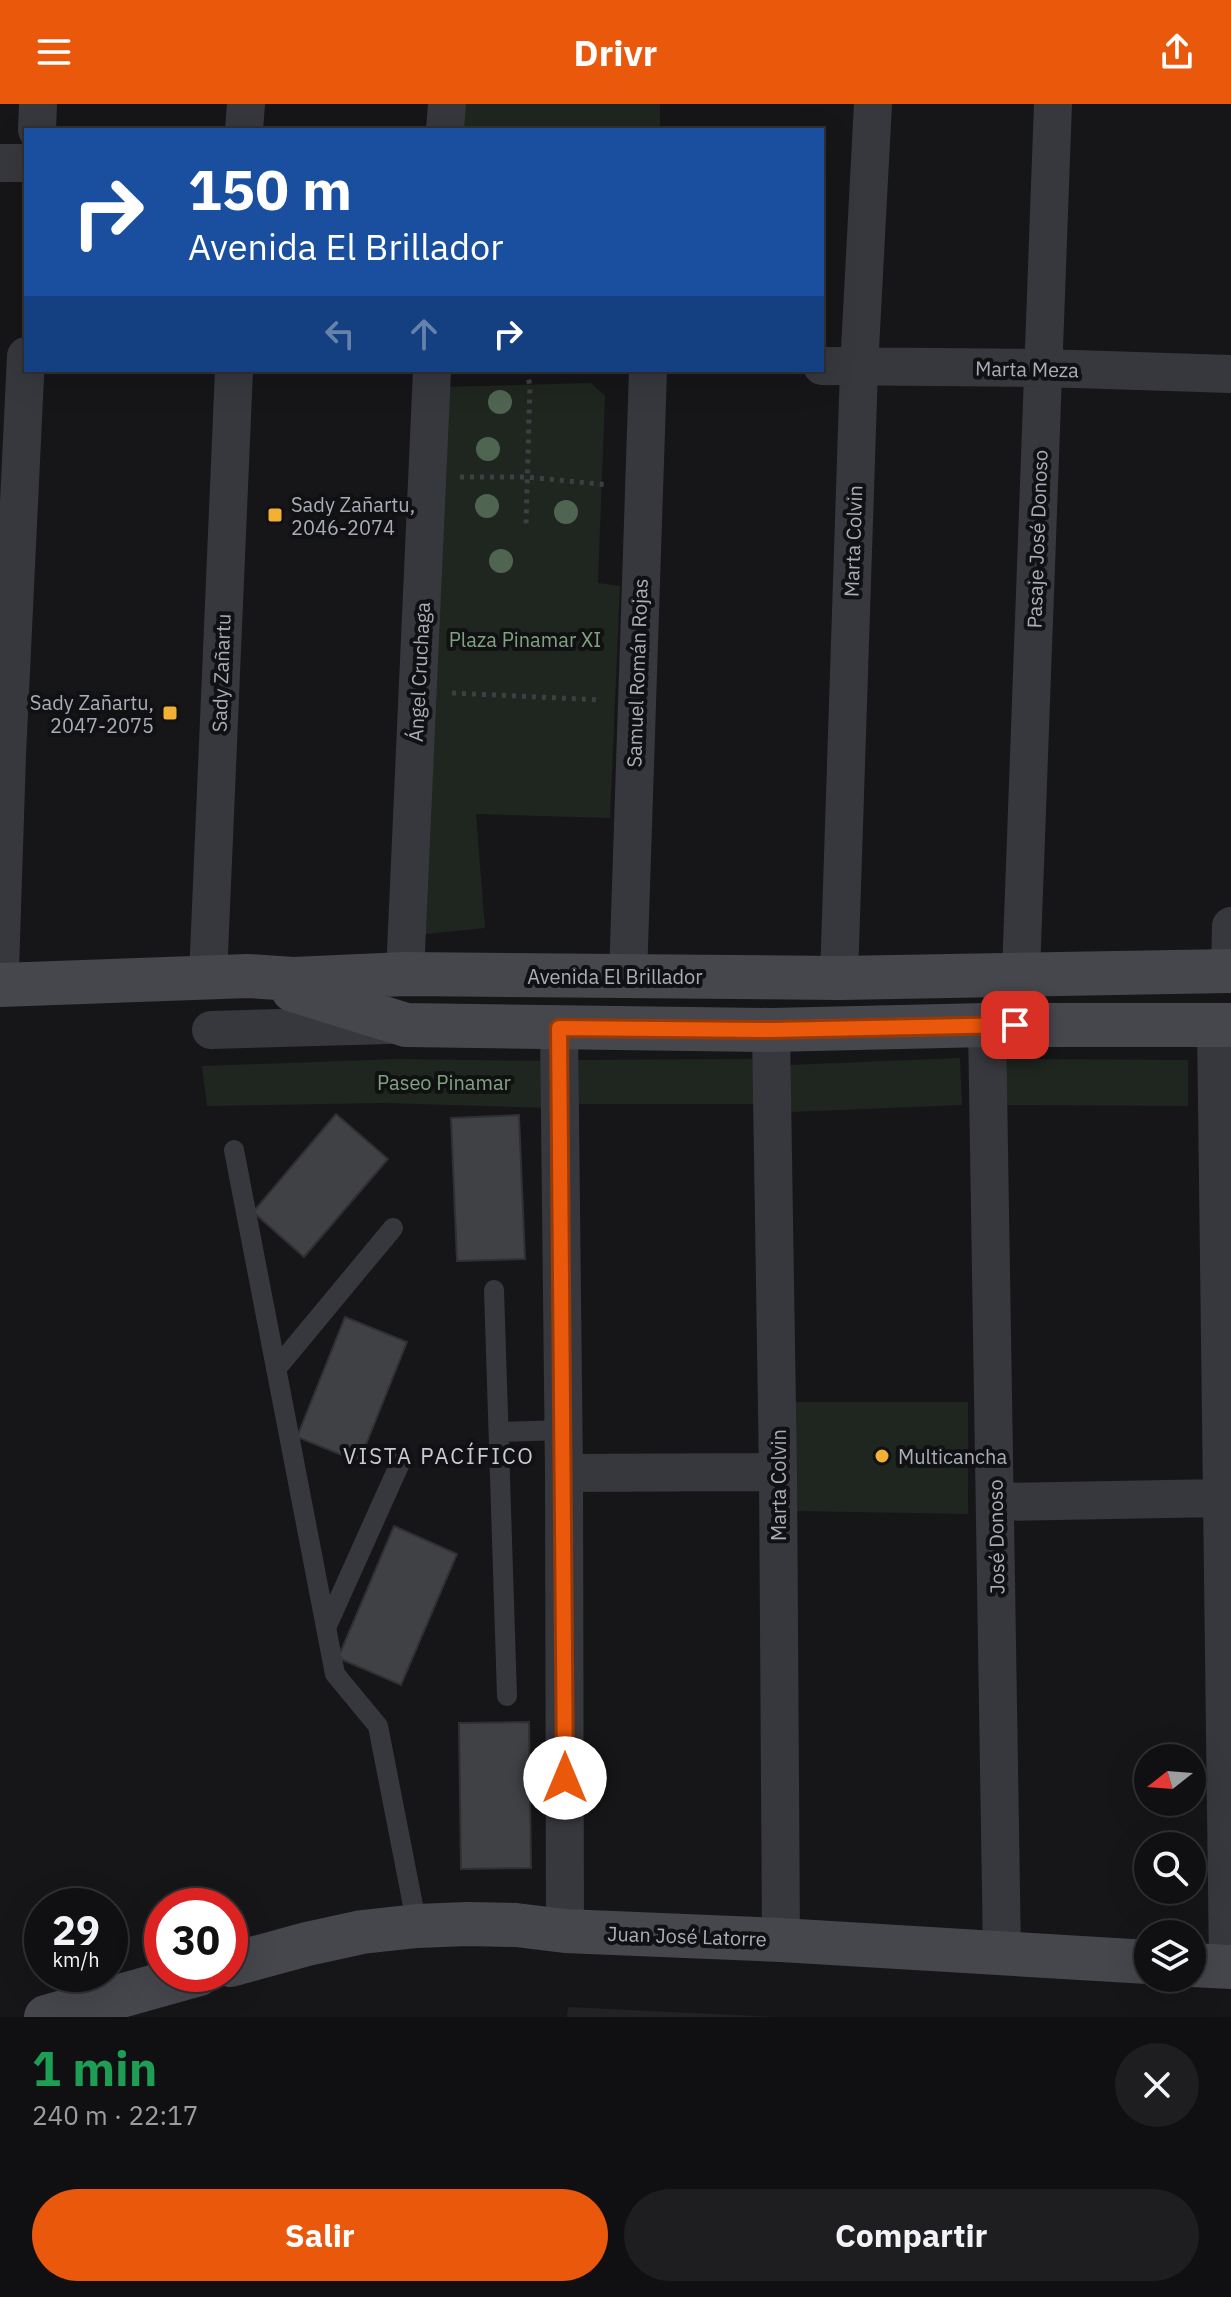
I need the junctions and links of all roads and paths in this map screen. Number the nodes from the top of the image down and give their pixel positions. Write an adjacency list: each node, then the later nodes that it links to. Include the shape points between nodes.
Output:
1 (38, 104): 6 (street)
2 (246, 104): 7 (street)
3 (447, 104): 8 (street)
4 (873, 104): 13 (street, Marta Colvin)
5 (1053, 104): 14 (street, Pasaje José Donoso)
6 (37, 128)
7 (244, 128)
8 (445, 128)
9 (0, 163): 10 (street)
10 (24, 163)
11 (0, 367): 12 (street)
12 (24, 367)
13 (840, 367): 14 (street, Marta Meza); 36 (street, Marta Colvin)
14 (1043, 368): 20 (street, Marta Meza); 32 (street, Pasaje José Donoso)
15 (26, 372): 25 (street)
16 (234, 372): 34 (street, Sady Zañartu)
17 (432, 372): 21 (street, Ángel Cruchaga)
18 (527, 372): 22 (path)
19 (648, 372): 23 (street, Samuel Román Rojas)
20 (1231, 374)
21 (428, 475): 22 (path); 26 (street, Ángel Cruchaga)
22 (527, 477): 23 (path); 24 (path)
23 (642, 487): 27 (street, Samuel Román Rojas)
24 (526, 525)
25 (8, 572): 28 (street)
26 (419, 690): 27 (path); 33 (street, Ángel Cruchaga)
27 (637, 701): 35 (street, Samuel Román Rojas)
28 (3, 755): 30 (street)
29 (1231, 926): 31 (street)
30 (0, 970)
31 (1230, 971): 32 (street, Avenida El Brillador); 40 (street)
32 (1021, 973): 36 (street, Avenida El Brillador)
33 (405, 974): 34 (street, Avenida El Brillador); 35 (street, Avenida El Brillador)
34 (228, 976): 37 (street, Avenida El Brillador); 38 (street)
35 (628, 977): 36 (street, Avenida El Brillador)
36 (839, 978)
37 (0, 985)
38 (406, 1025): 41 (street); 42 (street)
39 (987, 1025): 40 (street); 43 (street); 54 (street, José Donoso)
40 (1224, 1025): 53 (street)
41 (559, 1028): 43 (street); 48 (street)
42 (211, 1030)
43 (771, 1030): 51 (street, Marta Colvin)
44 (234, 1150): 47 (lane)
45 (393, 1228): 47 (lane)
46 (494, 1290): 49 (lane)
47 (276, 1369): 55 (lane)
48 (563, 1430): 49 (lane); 52 (street)
49 (499, 1432): 56 (lane)
50 (401, 1461): 55 (lane)
51 (778, 1472): 52 (street); 59 (street, Marta Colvin)
52 (564, 1473): 58 (street)
53 (1222, 1498): 54 (street); 63 (street)
54 (996, 1502): 60 (street, José Donoso)
55 (326, 1629): 57 (lane, via 335,1674 378,1726)
56 (507, 1696)
57 (417, 1926): 58 (street, Juan José Latorre, via 516,1925); 61 (street, Juan José Latorre, via 362,1932)
58 (565, 1931): 59 (street, Juan José Latorre)
59 (781, 1940): 60 (street, Juan José Latorre)
60 (1002, 1953): 62 (street, Juan José Latorre)
61 (248, 1960)
62 (1134, 1961)
63 (1217, 1966)
64 (144, 1989): 65 (street)
65 (46, 2017)

